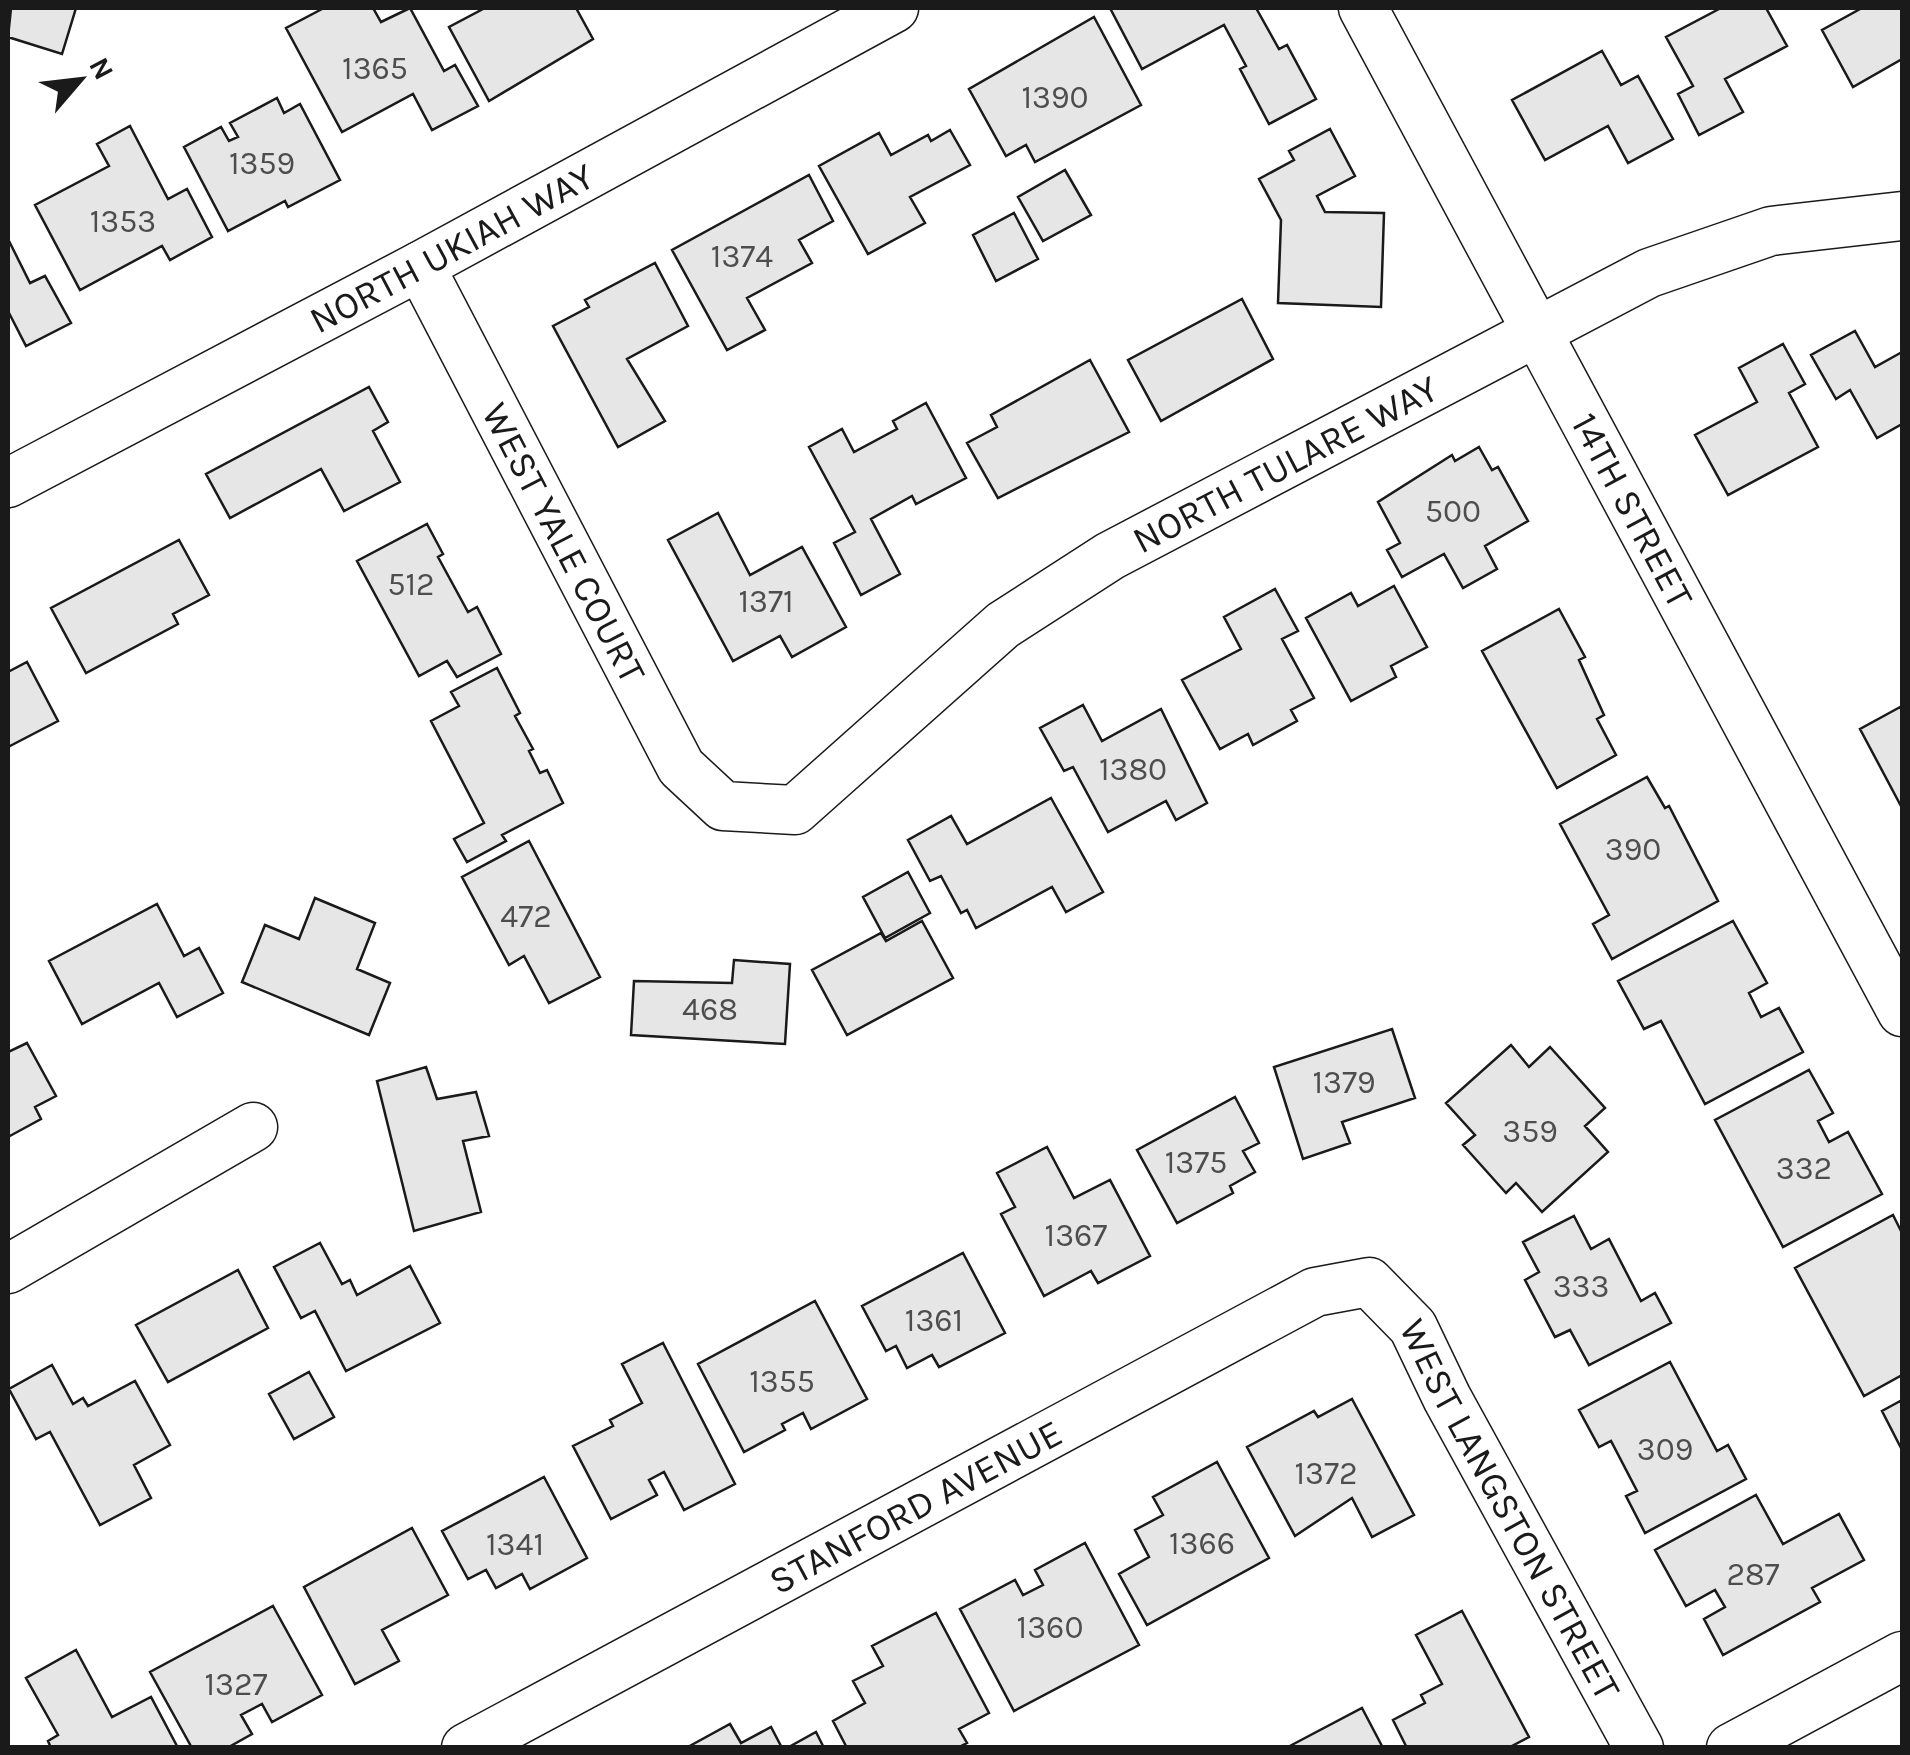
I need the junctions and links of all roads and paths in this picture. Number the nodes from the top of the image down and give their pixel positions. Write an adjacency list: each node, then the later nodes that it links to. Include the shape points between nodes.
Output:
1 (894, 8): 4 (street, NORTH UKIAH WAY)
2 (1363, 8): 5 (street, 14TH STREET)
3 (1902, 216): 5 (street, NORTH TULARE WAY, via 1770,232 1648,272)
4 (420, 266): 6 (street, NORTH UKIAH WAY); 7 (street, WEST YALE COURT, via 681,767)
5 (1536, 332): 7 (street, NORTH TULARE WAY, via 1110,556 1003,624 795,810); 8 (street, 14TH STREET)
6 (8, 483)
7 (723, 806)
8 (1902, 1012)
9 (254, 1128): 10 (street)
10 (8, 1270)
11 (1369, 1282): 13 (street, STANFORD AVENUE, via 1315,1292); 14 (street, WEST LANGSTON STREET, via 1413,1326)
12 (1902, 1656): 15 (street)
13 (466, 1748)
14 (1639, 1748)
15 (1731, 1748)

